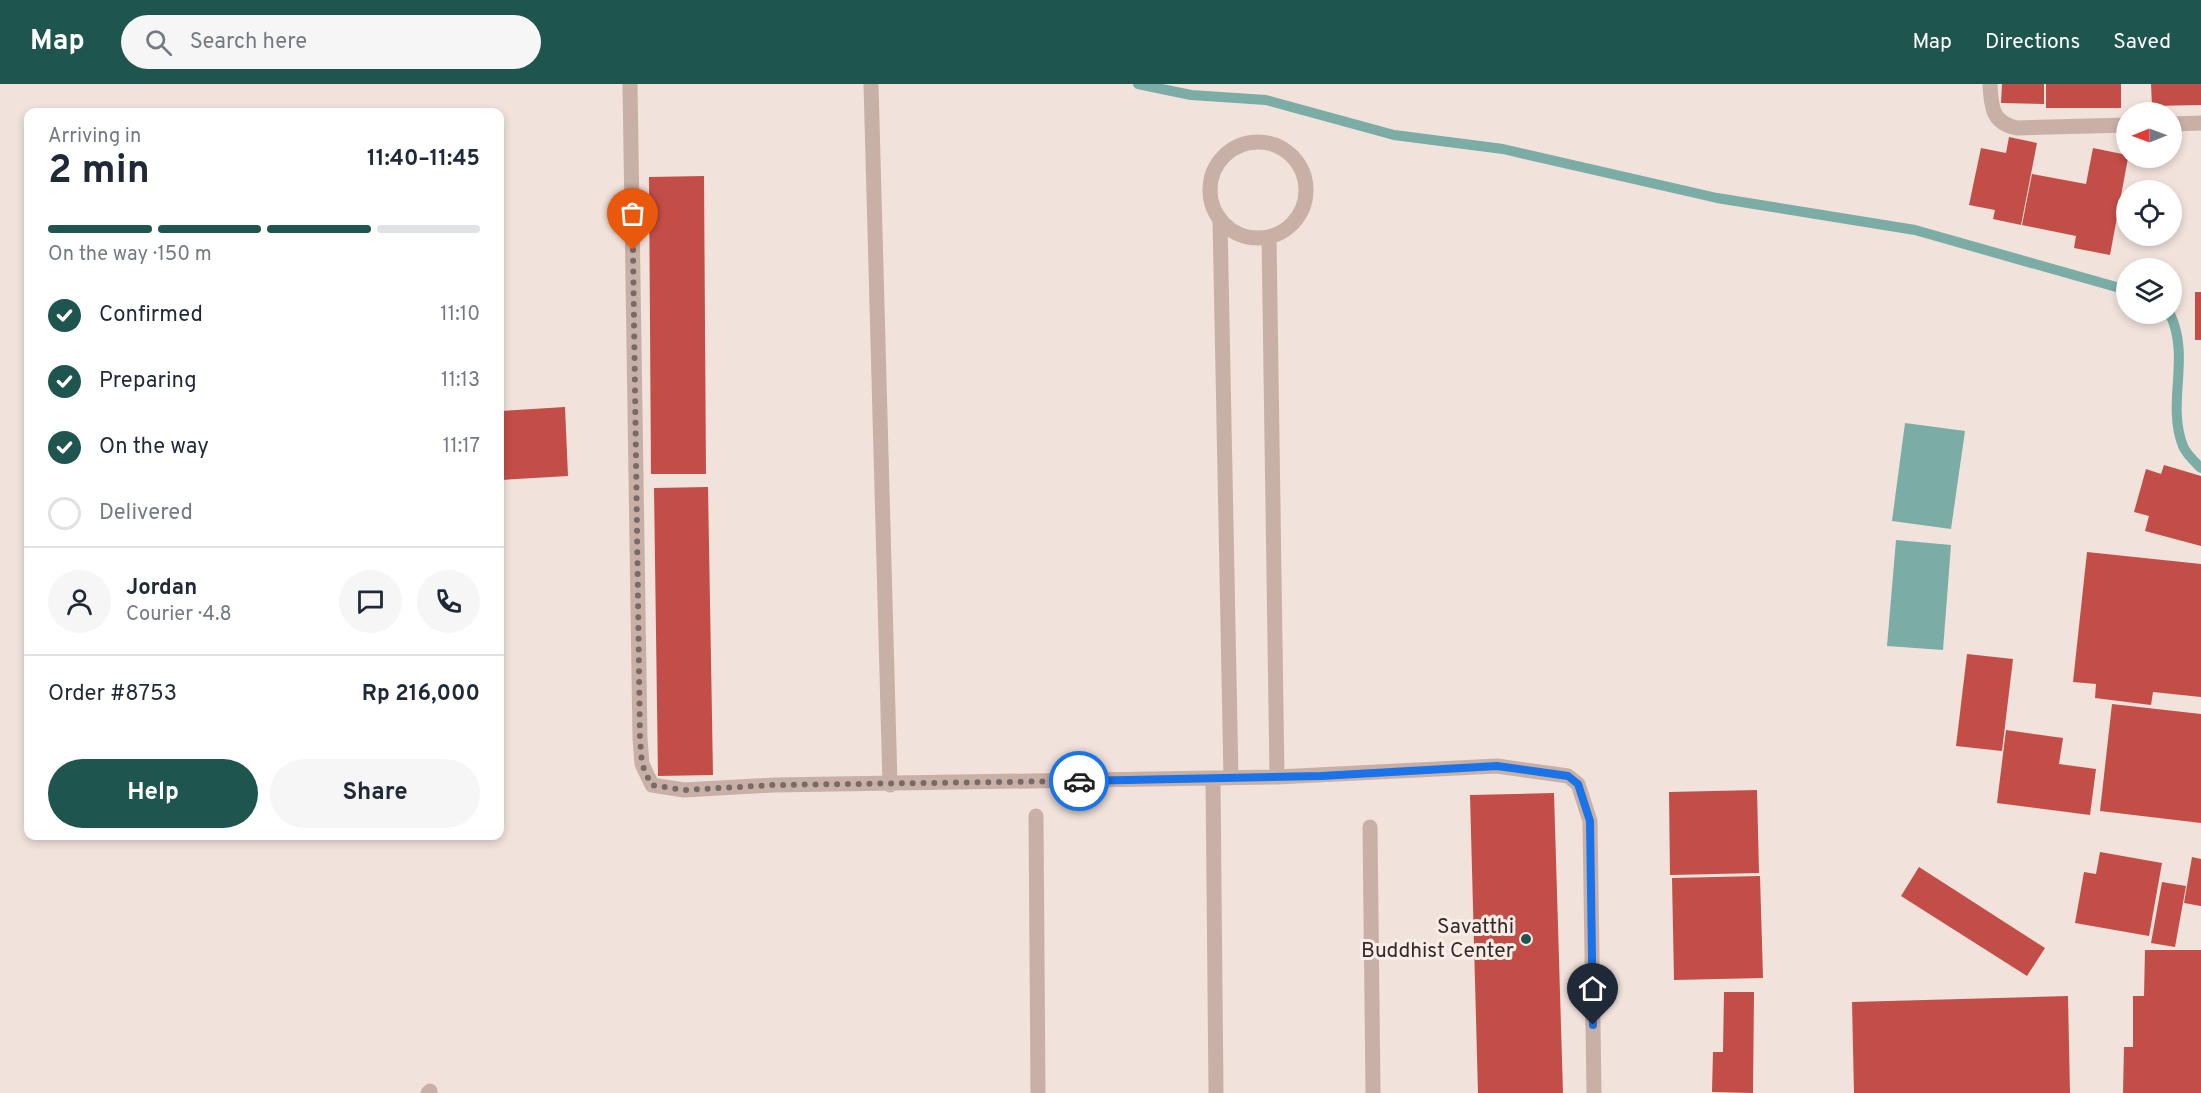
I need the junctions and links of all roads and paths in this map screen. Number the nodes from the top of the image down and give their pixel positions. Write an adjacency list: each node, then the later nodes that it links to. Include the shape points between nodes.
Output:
1 (630, 84): 12 (street, via 642,764 651,785 684,790)
2 (871, 84): 12 (street)
3 (1990, 84): 6 (street, via 1991,107 2005,126)
4 (2201, 123): 5 (street)
5 (2182, 124)
6 (2116, 125)
7 (1220, 220): 8 (street, via 1234,232 1251,238); 8 (street, via 1211,201 1210,181 1218,162 1233,148 1253,142 1273,143 1291,154 1302,171 1306,192 1300,212 1288,228); 11 (street)
8 (1269, 237): 9 (street)
9 (1277, 777): 11 (street); 18 (street, via 1497,766 1568,776 1578,784 1590,821)
10 (1213, 778): 11 (street); 12 (street); 16 (street)
11 (1231, 778)
12 (890, 785)
13 (1036, 816): 15 (street)
14 (1370, 827): 17 (street)
15 (1038, 1093)
16 (1215, 1093)
17 (1373, 1093)
18 (1594, 1093)

